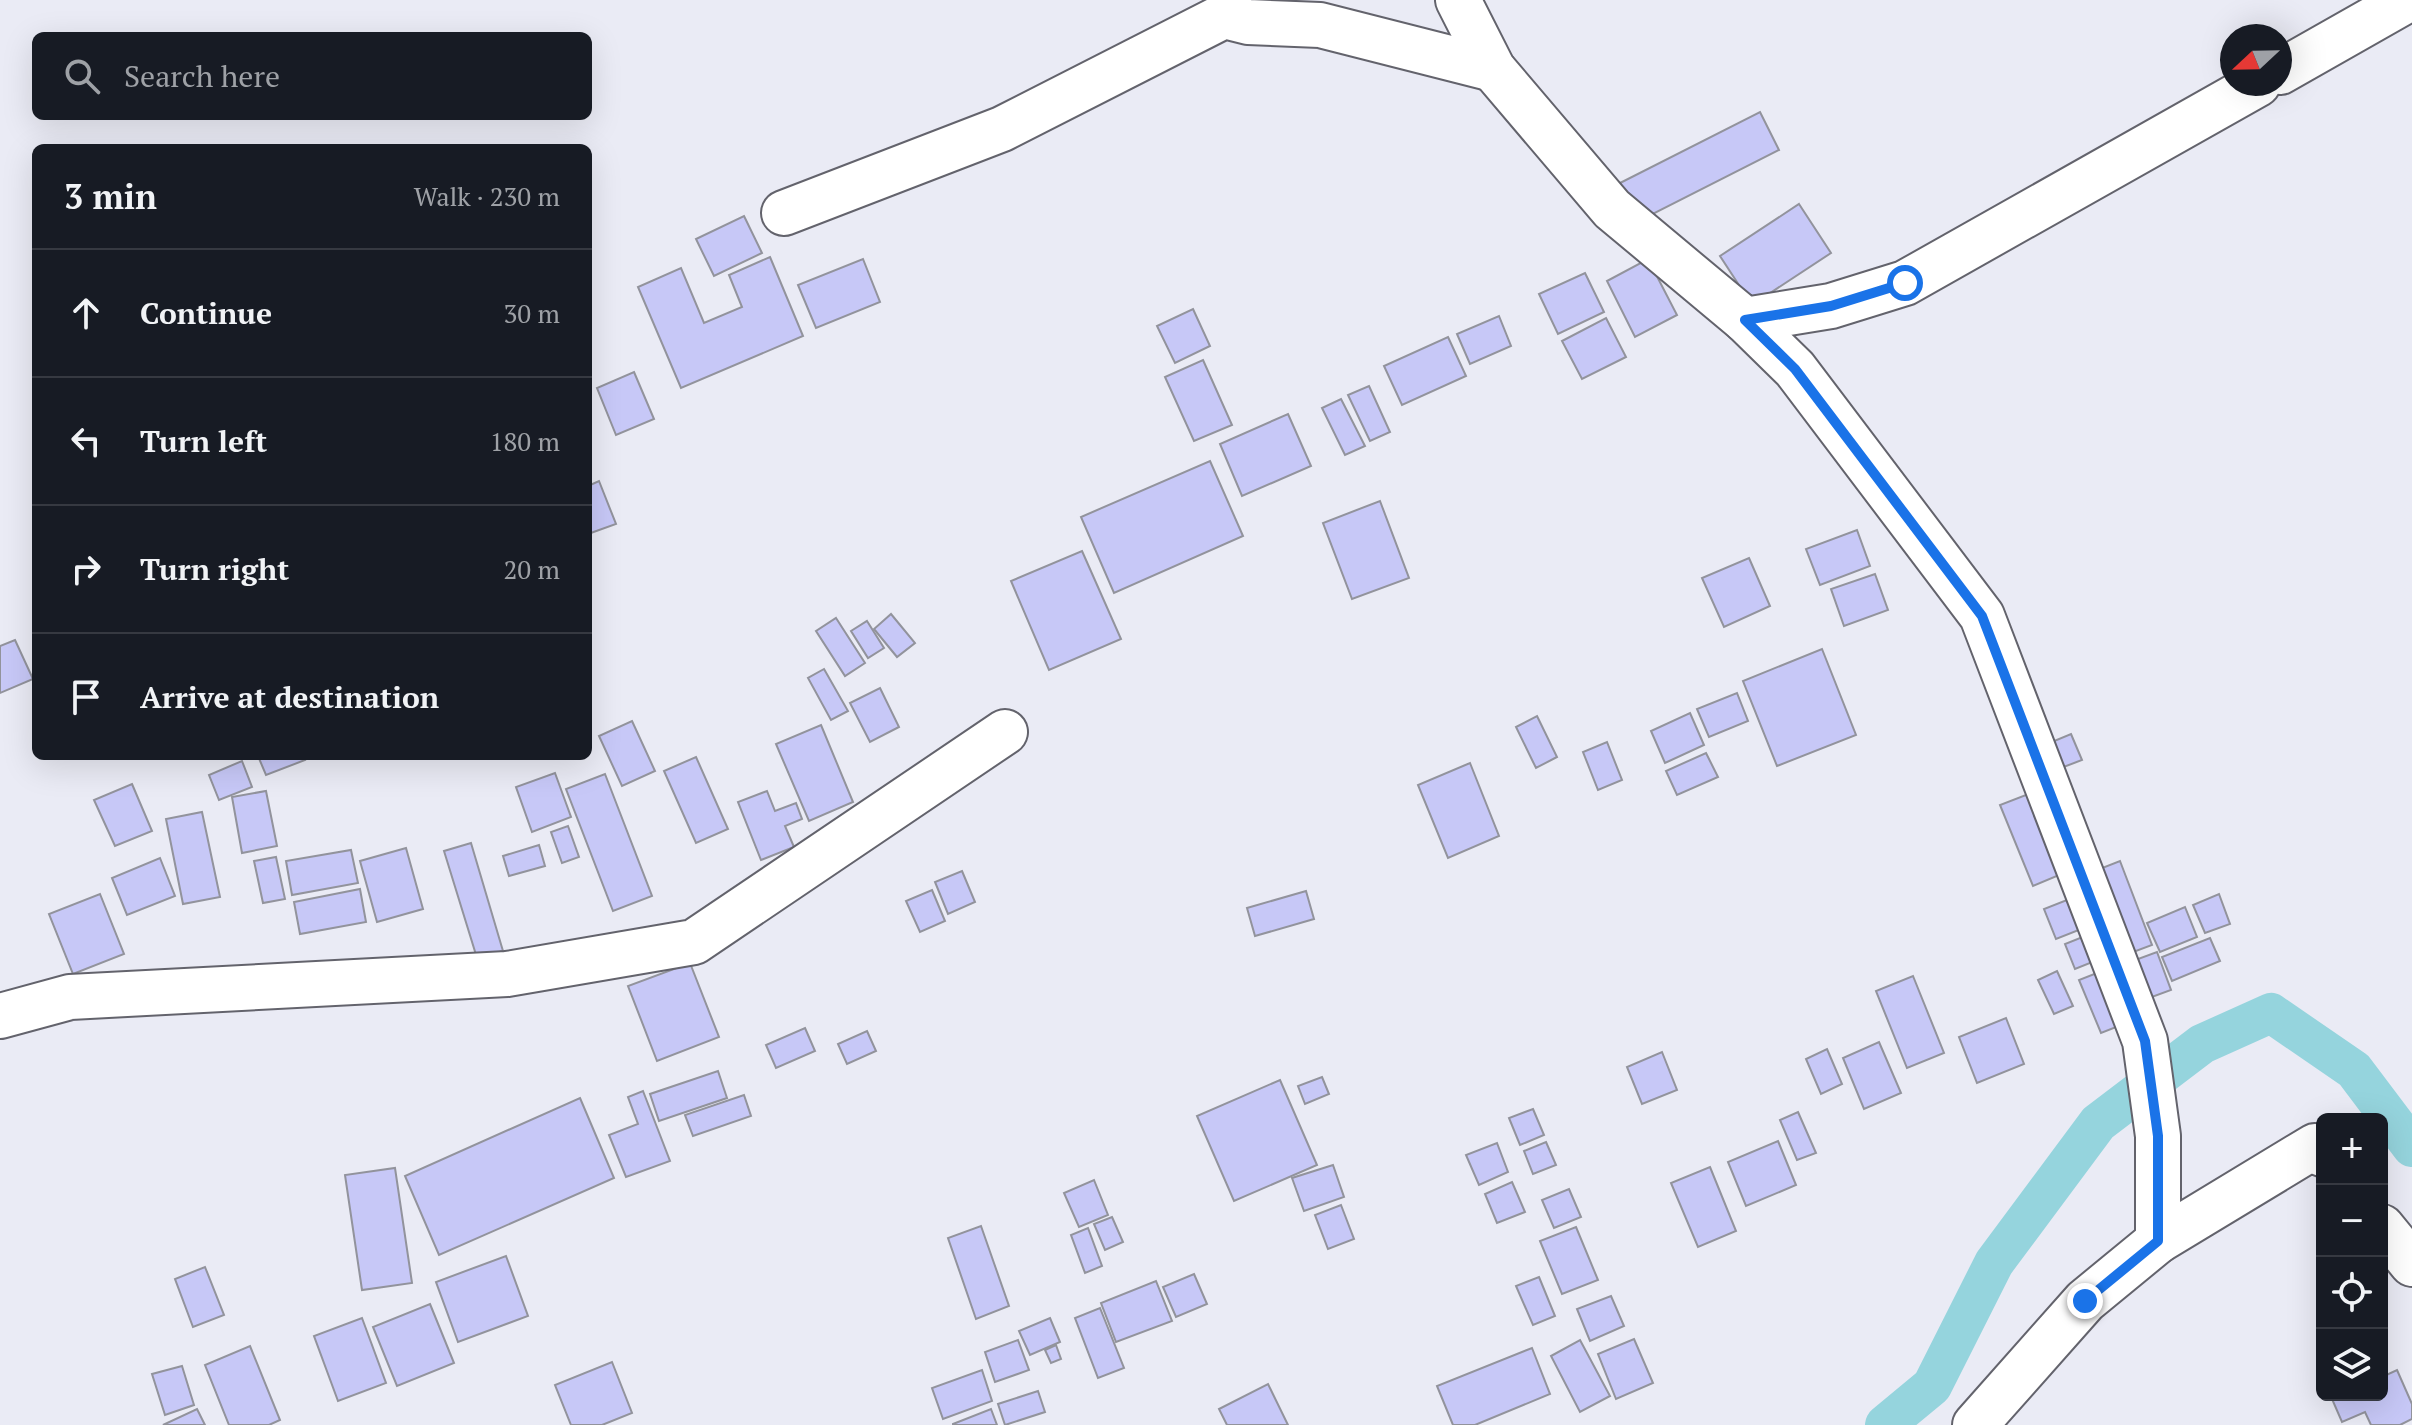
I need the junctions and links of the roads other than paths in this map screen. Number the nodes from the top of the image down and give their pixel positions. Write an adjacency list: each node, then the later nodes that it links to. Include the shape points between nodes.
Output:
1 (1458, 0): 4 (street)
2 (2407, 0): 3 (street)
3 (2292, 65)
4 (1493, 69): 6 (street, via 1320,25 1224,16 1002,129); 7 (street, via 1612,209)
5 (2237, 96): 7 (street, via 1905,283 1831,306)
6 (784, 213)
7 (1745, 320): 12 (street, via 1795,369 1982,616 2145,1041 2158,1136)
8 (1005, 732): 9 (street, via 694,942 507,974 70,997)
9 (0, 1016)
10 (2316, 1147): 12 (street)
11 (2388, 1234): 13 (street)
12 (2158, 1241): 14 (street, via 2085,1301)
13 (2412, 1264)
14 (1975, 1425)

